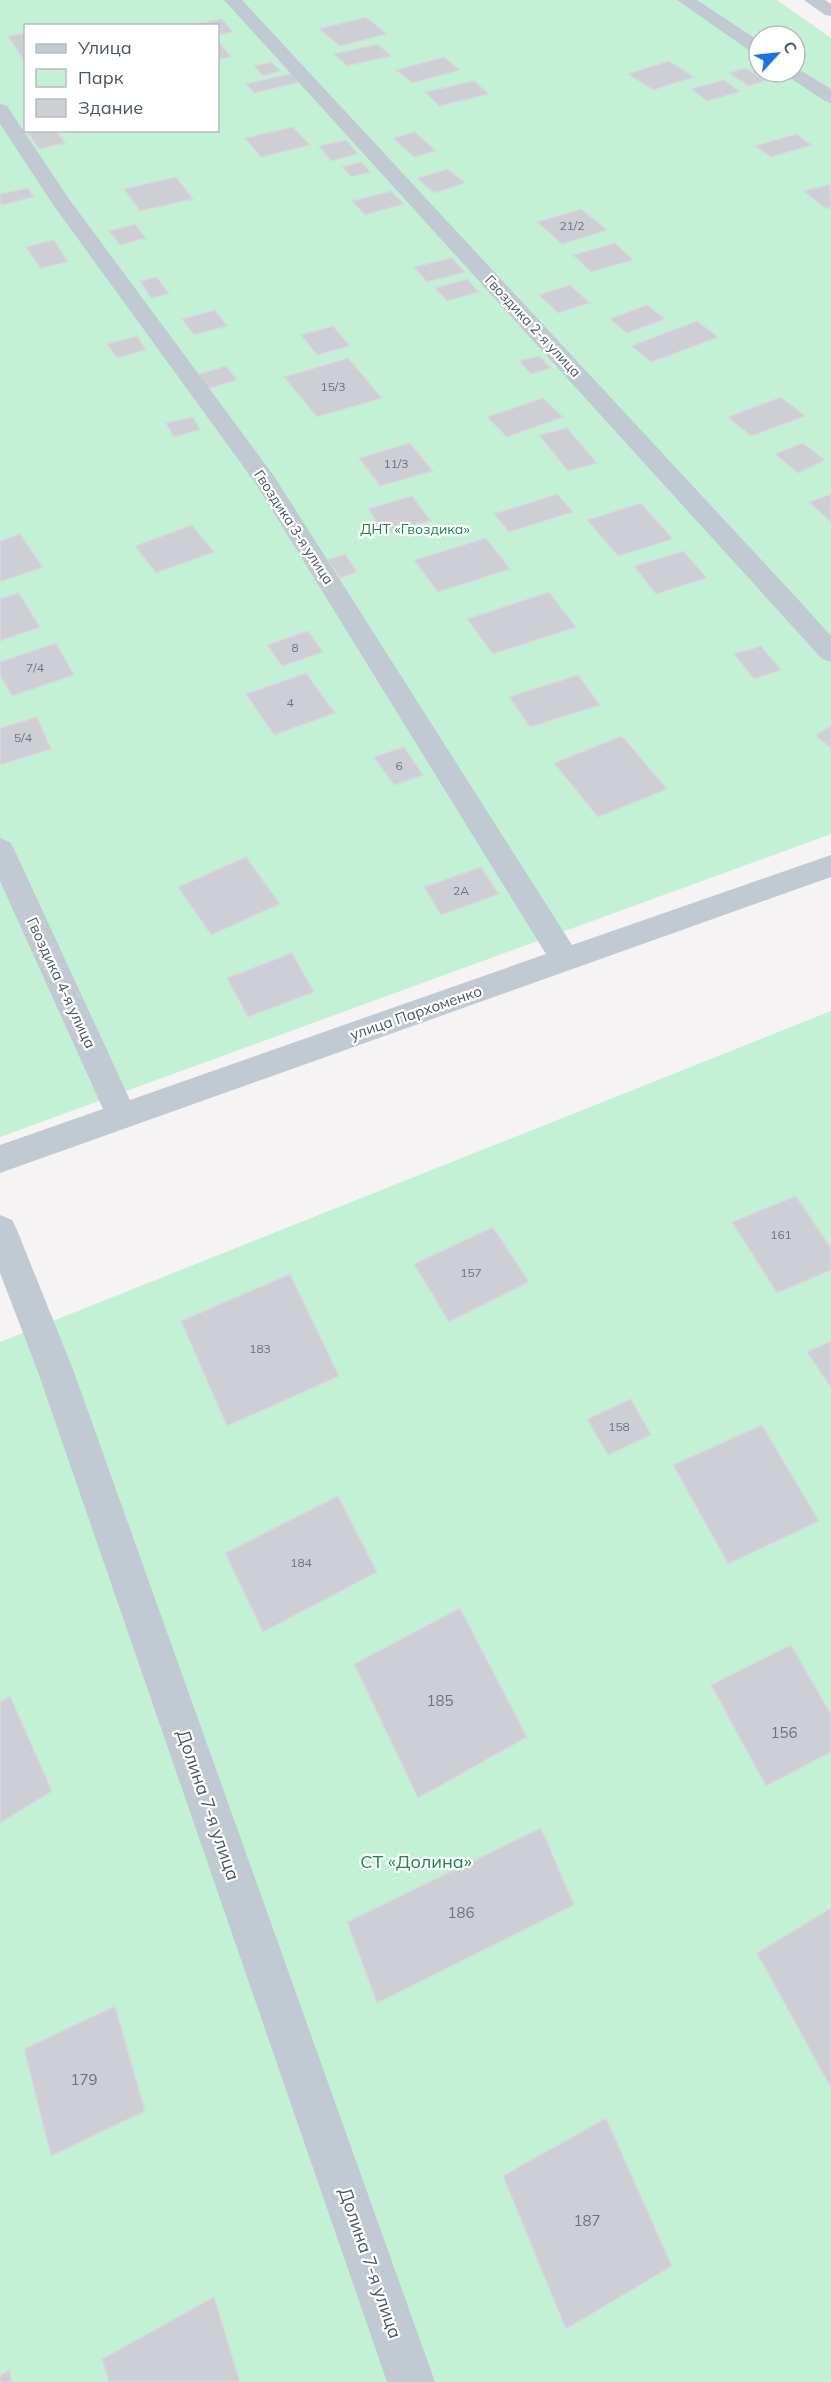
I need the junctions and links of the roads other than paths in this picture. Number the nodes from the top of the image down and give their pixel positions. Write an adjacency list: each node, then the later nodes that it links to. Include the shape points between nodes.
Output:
1 (233, 0): 9 (street, Гвоздика 2-я улица)
2 (686, 0): 5 (street)
3 (813, 0): 4 (street)
4 (831, 11)
5 (747, 41)
6 (807, 82): 7 (street)
7 (831, 98)
8 (0, 110): 12 (street, Гвоздика 3-я улица, via 61,202 266,482)
9 (831, 653)
10 (0, 849): 13 (street, Гвоздика 4-я улица)
11 (831, 866): 12 (street, улица Пархоменко)
12 (565, 960): 13 (street, улица Пархоменко)
13 (122, 1116): 14 (street, улица Пархоменко)
14 (0, 1159)
15 (0, 1230): 16 (street, Долина 7-я улица, via 56,1372)
16 (411, 2382)

